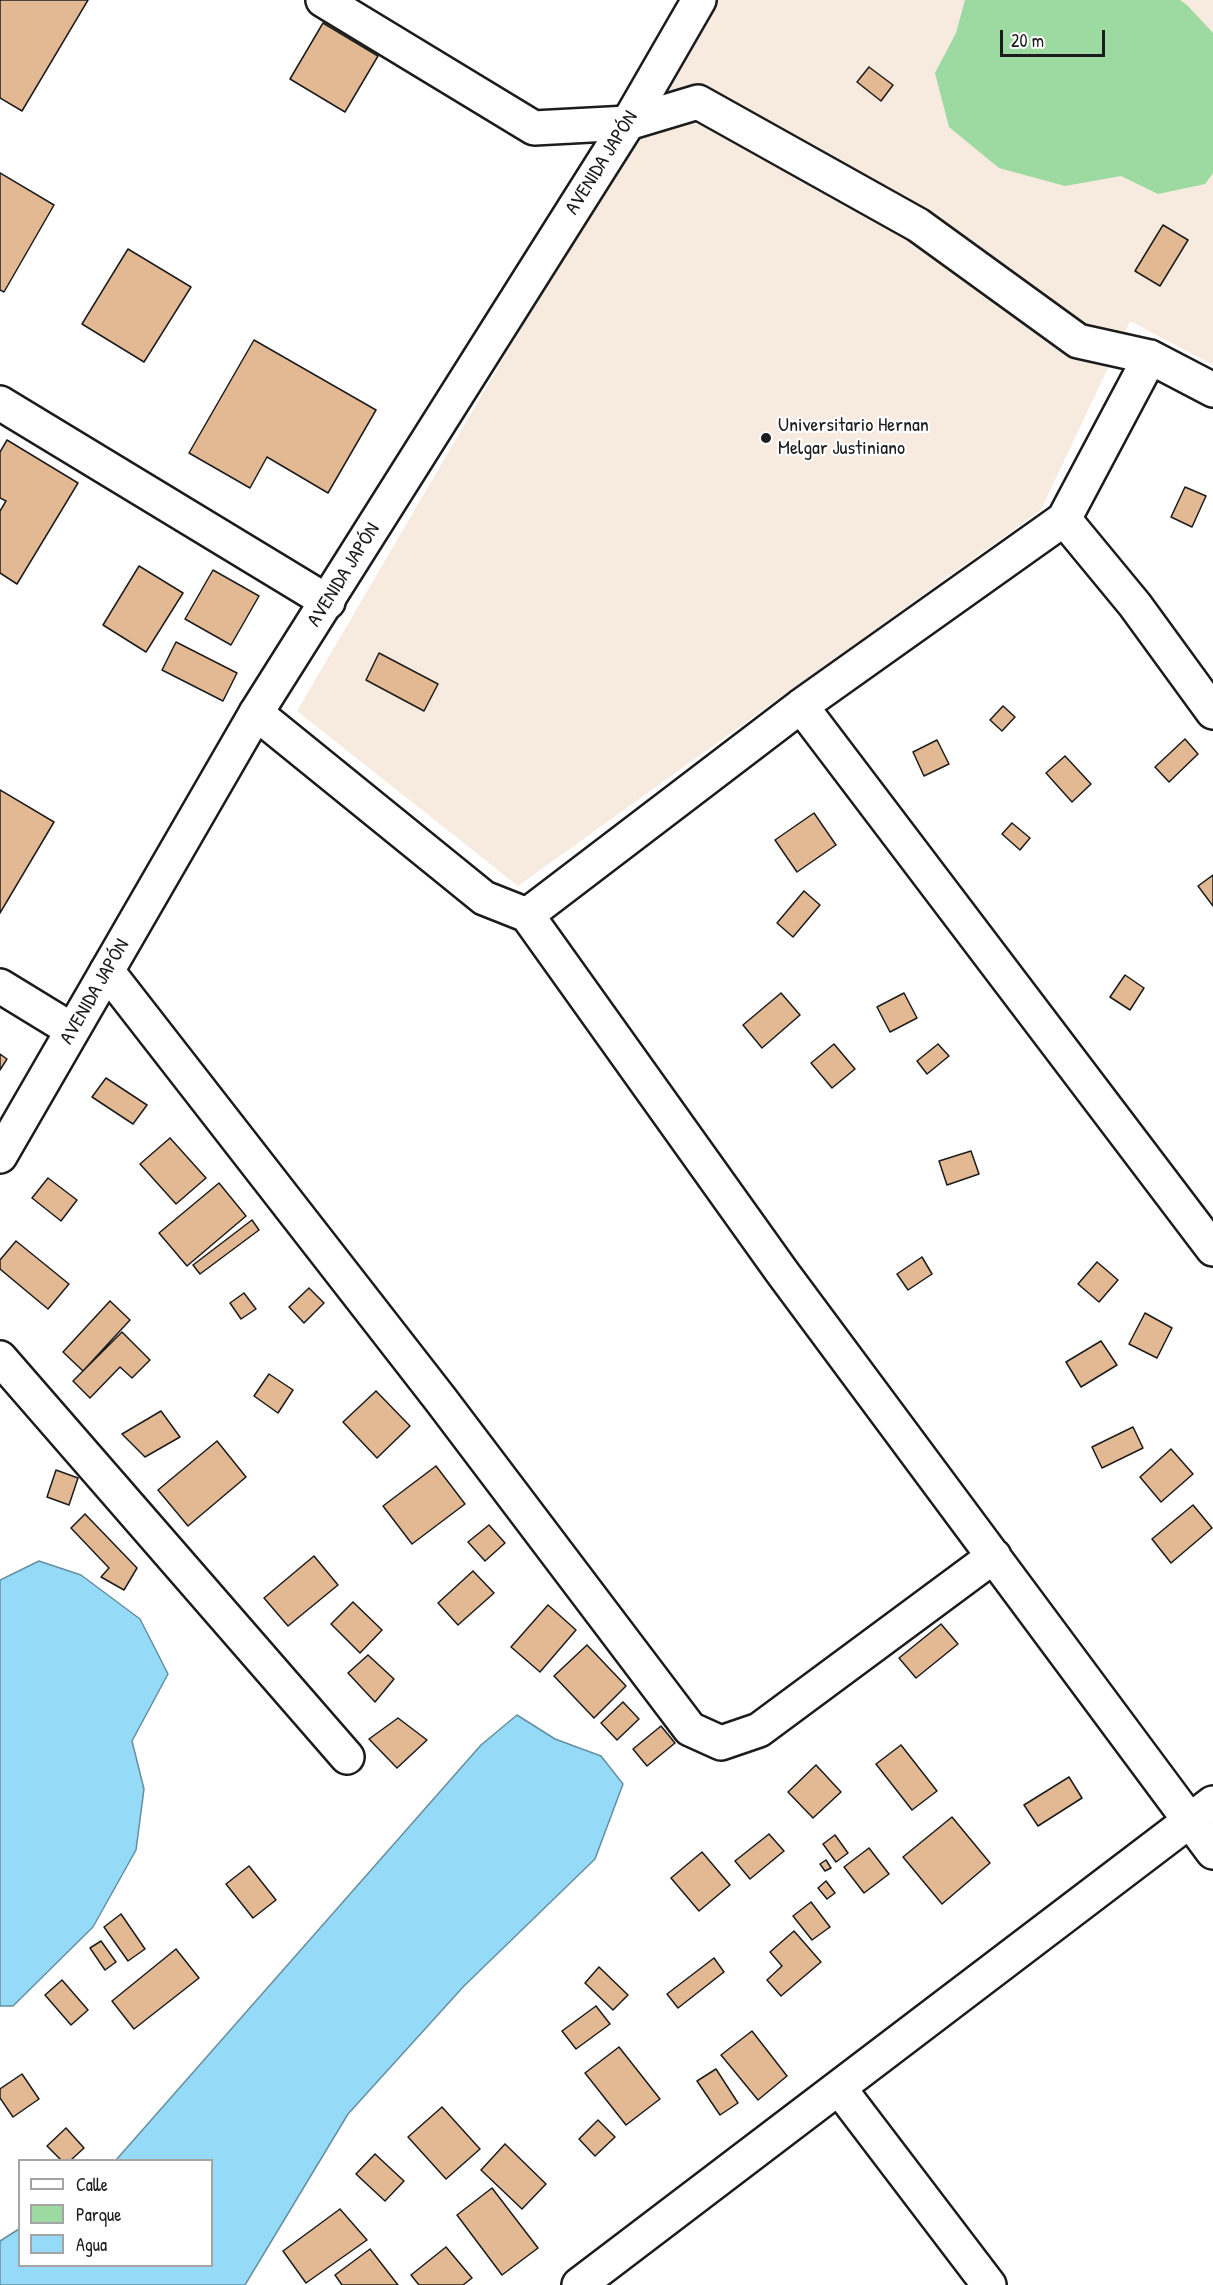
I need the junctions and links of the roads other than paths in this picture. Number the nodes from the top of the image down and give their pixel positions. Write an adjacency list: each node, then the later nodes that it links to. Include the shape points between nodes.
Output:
1 (322, 0): 3 (street, via 534,128)
2 (699, 0): 3 (street, AVENIDA JAPÓN)
3 (628, 123): 4 (street, via 698,102 918,225 1078,341); 8 (street, AVENIDA JAPÓN)
4 (1150, 357): 5 (street); 7 (street)
5 (1213, 390)
6 (0, 403): 8 (street)
7 (1064, 519): 9 (street); 10 (street, via 1135,605)
8 (328, 602): 11 (street, AVENIDA JAPÓN)
9 (801, 706): 12 (street); 17 (street)
10 (1213, 712)
11 (256, 713): 12 (street, via 484,898); 13 (street, AVENIDA JAPÓN)
12 (527, 915): 19 (street, via 782,1272)
13 (107, 971): 15 (street, AVENIDA JAPÓN); 19 (street, via 441,1400 690,1729 721,1743 759,1730)
14 (0, 986): 15 (street)
15 (72, 1030): 16 (street, AVENIDA JAPÓN)
16 (0, 1156)
17 (1213, 1249)
18 (0, 1358): 20 (street)
19 (994, 1556): 21 (street)
20 (346, 1757)
21 (1201, 1811): 22 (street); 23 (street)
22 (1213, 1852)
23 (839, 2088): 24 (street); 25 (street)
24 (579, 2285)
25 (989, 2285)

